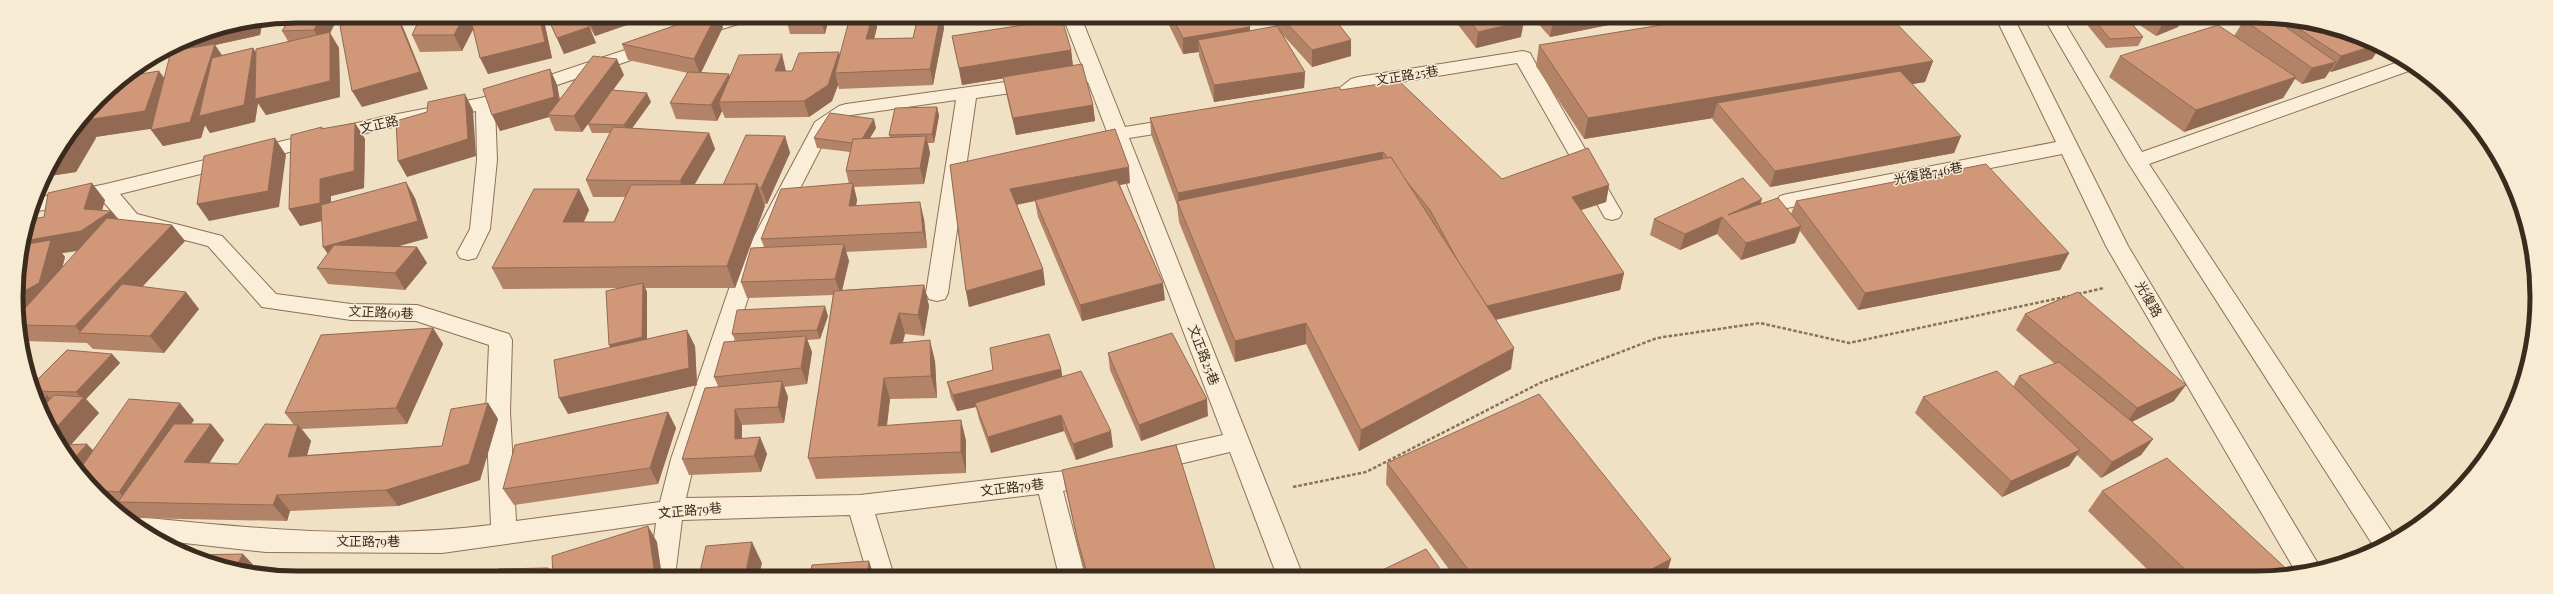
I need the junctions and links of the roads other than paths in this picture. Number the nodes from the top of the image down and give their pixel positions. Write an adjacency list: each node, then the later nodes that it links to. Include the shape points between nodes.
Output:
1 (721, 23): 8 (street, 文正路)
2 (1074, 23): 6 (street, 文正路25巷)
3 (2007, 23): 12 (street, 光復路)
4 (2057, 23): 13 (street)
5 (2404, 67): 13 (street)
6 (1096, 75): 7 (street); 11 (street, 文正路25巷)
7 (967, 93): 19 (street); 23 (street, via 846,110 822,126 745,274 683,459)
8 (485, 103): 14 (street, 文正路, via 382,123); 18 (street, via 487,160 480,229)
9 (1307, 104): 17 (street, 文正路25巷, via 1338,99 1358,83 1523,57)
10 (1197, 122): 11 (street)
11 (1118, 134): 20 (street, 文正路25巷)
12 (2068, 146): 15 (street, 光復路746巷); 27 (street, 光復路, via 2117,246)
13 (2137, 161): 26 (street)
14 (106, 191): 16 (street, 文正路); 25 (street, 文正路69巷, via 130,219 215,241 270,301 351,312 417,313 501,340 498,412)
15 (1788, 201)
16 (40, 204)
17 (1612, 213)
18 (468, 253)
19 (937, 293)
20 (1237, 441): 21 (street, 文正路79巷); 31 (street, 文正路25巷)
21 (1049, 483): 22 (street, 文正路79巷); 30 (street)
22 (860, 505): 23 (street, 文正路79巷, via 690,508); 29 (street)
23 (670, 511): 25 (street, 文正路79巷); 28 (street)
24 (152, 529): 25 (street, 文正路79巷, via 266,541 442,542)
25 (504, 534)
26 (2383, 540)
27 (2306, 566)
28 (663, 571)
29 (880, 571)
30 (1071, 571)
31 (1288, 571)

